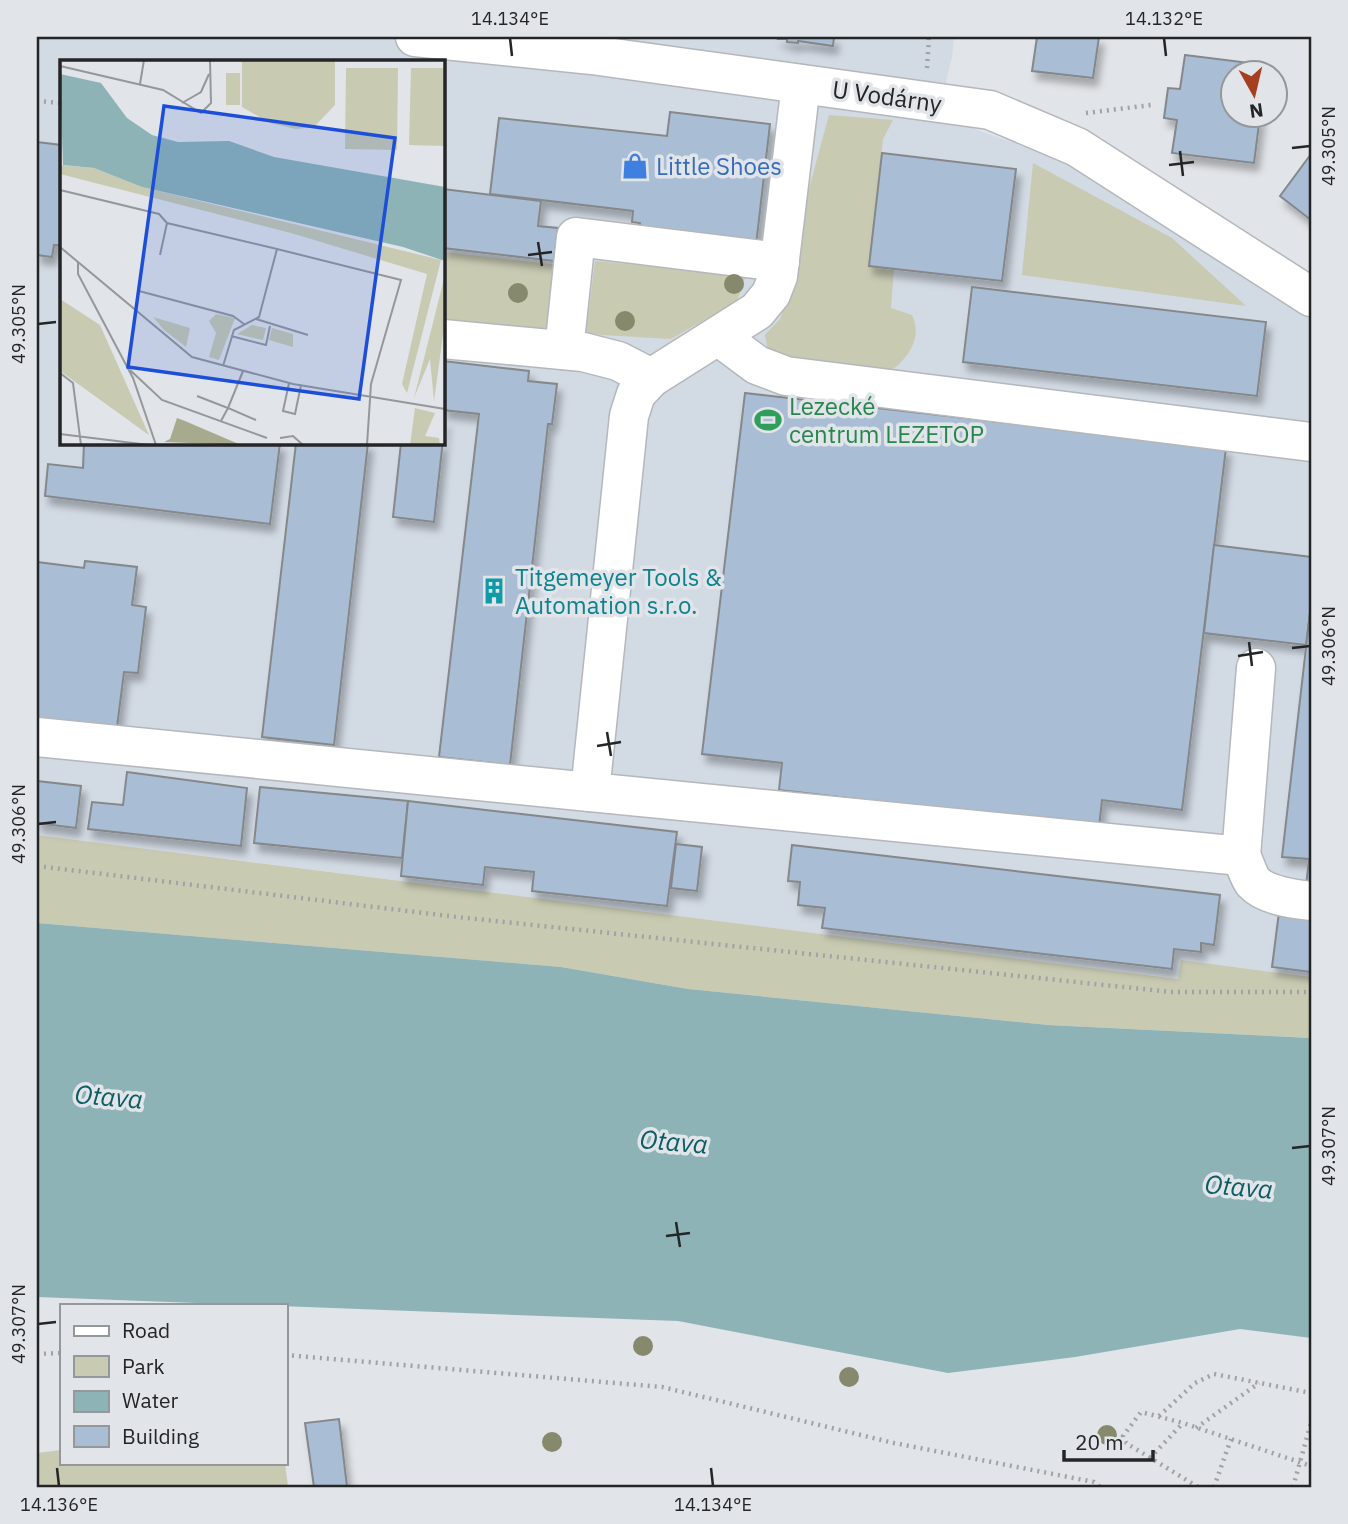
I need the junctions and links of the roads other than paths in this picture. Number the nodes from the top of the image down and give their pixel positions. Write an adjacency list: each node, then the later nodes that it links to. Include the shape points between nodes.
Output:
1 (415, 37): 2 (street, U Vodárny)
2 (683, 52): 3 (street, U Vodárny)
3 (802, 84): 4 (street); 5 (street, U Vodárny, via 990,110 1077,147)
4 (780, 262): 6 (street, via 771,294 757,311); 8 (street, via 576,237)
5 (1311, 297)
6 (718, 336): 9 (street); 10 (street, via 757,365 786,376)
7 (444, 338): 8 (street)
8 (564, 350): 9 (street, via 618,361)
9 (651, 378): 13 (street, via 636,394 629,416)
10 (1311, 442)
11 (1256, 668): 14 (street)
12 (37, 737): 13 (street)
13 (590, 792): 14 (street)
14 (1241, 856): 15 (street, via 1253,882 1292,899)
15 (1311, 901)

